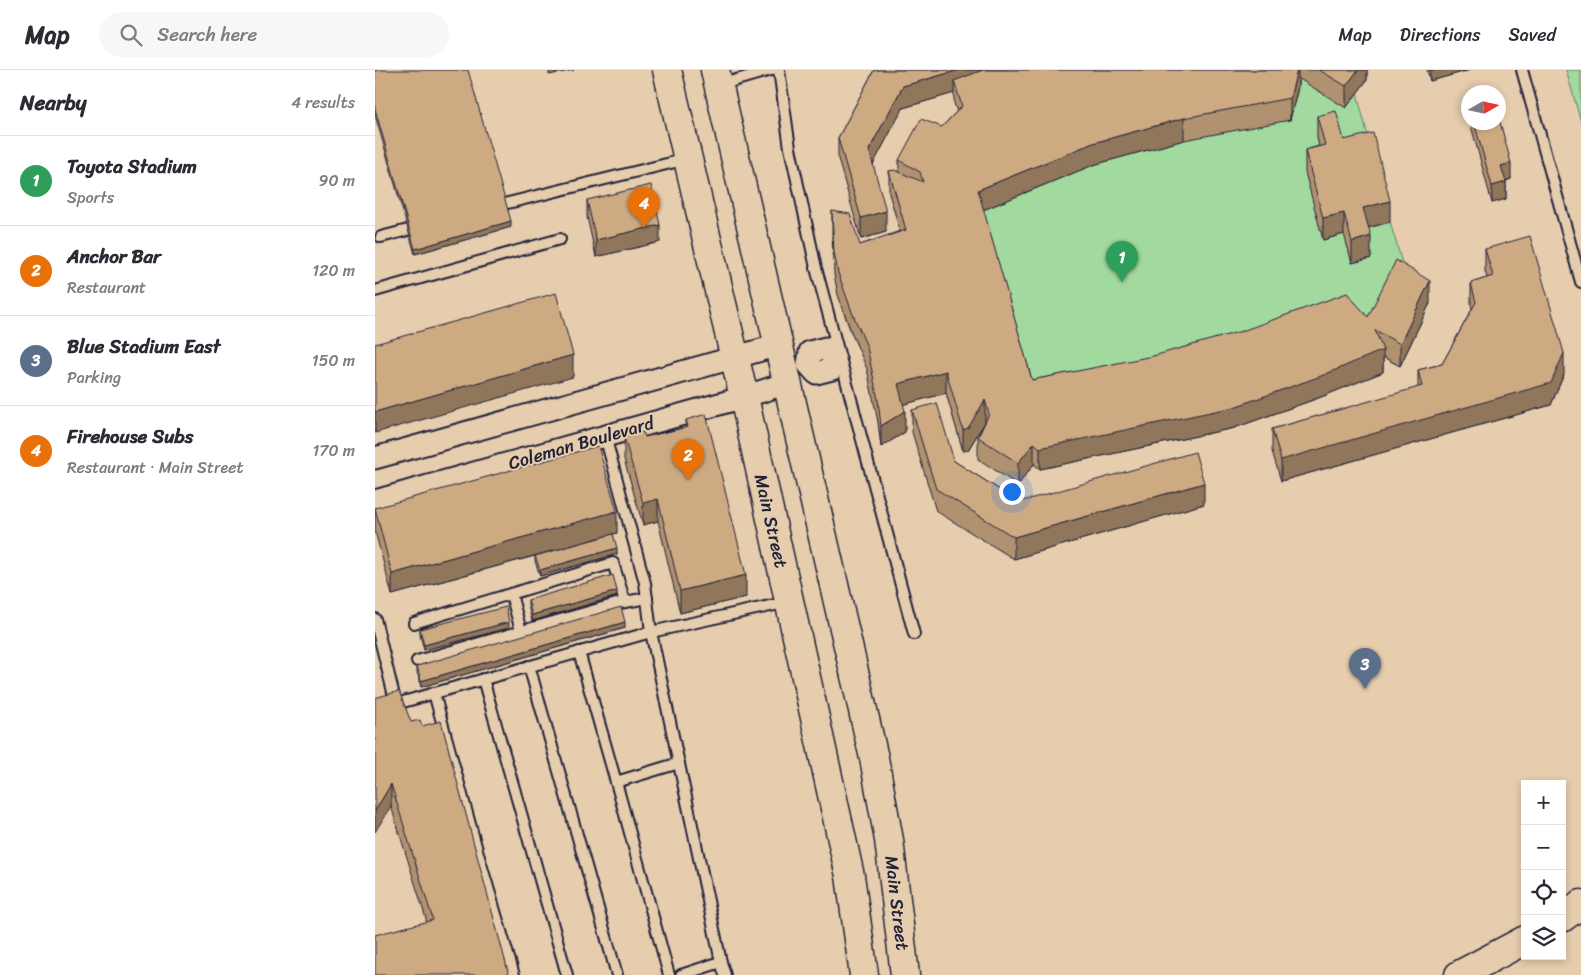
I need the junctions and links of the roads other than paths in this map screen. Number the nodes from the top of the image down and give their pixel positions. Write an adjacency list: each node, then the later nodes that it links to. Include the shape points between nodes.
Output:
1 (667, 70): 7 (main road, Main Street)
2 (695, 70): 6 (main road, via 707,81)
3 (771, 70): 6 (lane)
4 (779, 70): 14 (lane, via 790,148)
5 (1522, 70): 12 (lane)
6 (717, 78): 16 (main road, Main Street)
7 (687, 159): 8 (lane); 15 (main road, Main Street)
8 (504, 204)
9 (408, 230): 10 (lane)
10 (381, 237)
11 (560, 238): 13 (lane)
12 (1581, 282)
13 (375, 291)
14 (837, 357): 16 (street, via 832,369 816,373); 29 (lane)
15 (735, 358): 16 (street); 17 (main road, Main Street); 19 (street)
16 (789, 365): 17 (street, Coleman Boulevard); 48 (main road, Main Street, via 875,758 889,840)
17 (744, 397): 18 (street, Coleman Boulevard); 24 (main road, Main Street)
18 (605, 436): 20 (street, Coleman Boulevard); 22 (lane)
19 (375, 458)
20 (375, 501)
21 (511, 594): 23 (lane, via 613,563); 26 (lane); 27 (lane)
22 (647, 598): 23 (lane); 28 (lane)
23 (625, 602): 27 (lane)
24 (789, 602): 28 (lane); 47 (main road, Main Street, via 851,876)
25 (375, 619): 34 (lane, via 396,704)
26 (414, 623)
27 (521, 631): 31 (lane)
28 (651, 632): 30 (lane); 35 (lane)
29 (914, 634)
30 (579, 652): 32 (lane); 36 (lane)
31 (417, 661)
32 (529, 666): 33 (lane); 43 (lane)
33 (483, 679): 34 (lane); 42 (lane)
34 (434, 693): 41 (lane)
35 (679, 763): 36 (lane); 40 (lane)
36 (616, 782): 44 (lane)
37 (1581, 904): 38 (main road)
38 (1566, 915)
39 (1521, 942): 49 (main road)
40 (721, 962): 45 (lane); 46 (lane)
41 (514, 975)
42 (567, 975)
43 (617, 975)
44 (669, 975)
45 (681, 975)
46 (725, 975)
47 (864, 975)
48 (905, 975)
49 (1459, 975)

